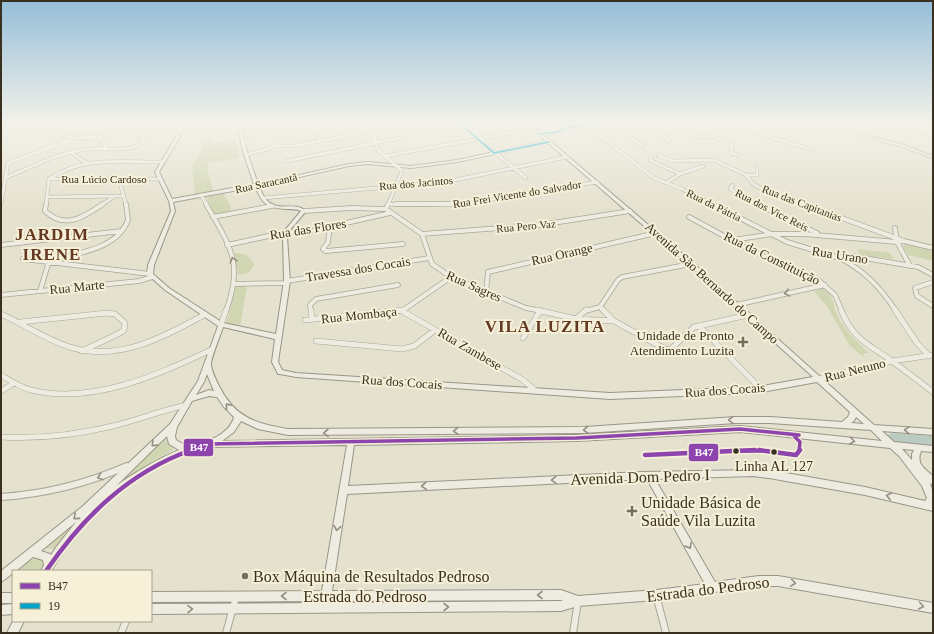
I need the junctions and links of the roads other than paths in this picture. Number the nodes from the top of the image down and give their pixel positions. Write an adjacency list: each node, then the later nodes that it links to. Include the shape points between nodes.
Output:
1 (72, 153): 24 (street)
2 (494, 153): 28 (street)
3 (33, 154): 31 (street, via 10,162)
4 (70, 154): 31 (street)
5 (167, 154): 23 (main road)
6 (251, 154): 15 (street)
7 (323, 154): 22 (street)
8 (382, 154): 18 (street)
9 (398, 154): 18 (street)
10 (491, 154): 26 (main road, Rua Saracantã, via 457,161)
11 (563, 154): 19 (main road, Avenida São Bernardo do Campo)
12 (623, 154): 37 (street, Rua da Pátria, via 654,178)
13 (733, 154): 17 (street)
14 (922, 154): 21 (main road)
15 (246, 155): 38 (main road, via 248,168)
16 (658, 155): 30 (street, Rua das Capitanias, via 672,162 714,160)
17 (738, 155)
18 (385, 156): 26 (street)
19 (567, 157): 28 (street, Rua dos Jacintos); 36 (main road, Avenida São Bernardo do Campo)
20 (650, 157): 29 (street, via 650,160)
21 (933, 158)
22 (287, 160)
23 (162, 162): 24 (street); 35 (main road, via 158,168)
24 (86, 164): 33 (street, via 60,172)
25 (702, 166): 29 (street)
26 (399, 167): 38 (main road, Rua Saracantã, via 356,164); 39 (street, via 402,174)
27 (757, 167): 30 (street, via 757,175)
28 (514, 168): 32 (street); 39 (street, Rua dos Jacintos, via 446,182)
29 (680, 174): 37 (street)
30 (746, 175): 65 (street, Rua das Capitanias, via 760,188)
31 (5, 178): 47 (street)
32 (526, 178)
33 (49, 179): 34 (street, Rua Lúcio Cardoso); 44 (street)
34 (119, 179): 35 (street, Rua Lúcio Cardoso); 43 (street)
35 (160, 179): 46 (main road)
36 (597, 182): 48 (street, Rua Frei Vicente do Salvador, via 454,205); 52 (main road, Avenida São Bernardo do Campo)
37 (666, 182): 62 (street, Rua da Pátria)
38 (258, 185): 41 (main road, Rua Saracantã); 45 (main road)
39 (397, 185): 45 (street, Rua dos Jacintos); 48 (street)
40 (733, 185): 63 (street, Rua dos Vice Reis, via 730,188 738,195)
41 (201, 195): 46 (main road, Rua Saracantã); 54 (street)
42 (115, 196): 43 (street); 44 (street); 44 (street, via 78,218 63,223 49,217 45,211)
43 (122, 196): 58 (street, via 128,220)
44 (47, 197)
45 (263, 198): 49 (main road)
46 (171, 201): 77 (main road, via 172,217 151,265)
47 (1, 204)
48 (388, 204): 50 (street)
49 (272, 206): 51 (main road); 54 (street)
50 (386, 209): 51 (street); 53 (street)
51 (304, 211): 59 (main road)
52 (630, 211): 60 (main road, Avenida São Bernardo do Campo); 61 (street, Rua Pero Vaz, via 540,225)
53 (390, 213): 56 (street, Rua das Flores); 61 (street)
54 (213, 217): 68 (street)
55 (689, 217): 64 (street, Rua da Constituição)
56 (330, 228): 59 (street, Rua das Flores); 66 (street, via 328,242 323,249 326,251)
57 (895, 228): 65 (street)
58 (121, 231): 67 (street); 73 (street, via 108,244)
59 (287, 232): 68 (street, Rua das Flores); 79 (main road, Rua dos Cocais)
60 (656, 233): 74 (main road, Avenida São Bernardo do Campo); 85 (street, Rua Orange, via 488,272)
61 (422, 234): 71 (street, Rua Sagres)
62 (772, 234): 63 (street); 64 (street); 70 (street, Rua Urano, via 798,247)
63 (820, 235): 65 (street)
64 (733, 240): 83 (street, Rua da Constituição, via 752,251 806,273)
65 (897, 240): 69 (street); 75 (street)
66 (403, 244)
67 (1, 245)
68 (227, 245): 81 (street, one-way to 68, via 234,265)
69 (933, 248)
70 (836, 257): 75 (street, Rua Urano, via 852,256); 108 (street, via 859,270 880,287)
71 (429, 258): 78 (street, Rua Sagres, via 432,264); 79 (street, Travessa dos Cocais)
72 (23, 259): 73 (street)
73 (49, 262): 77 (street); 84 (street)
74 (691, 264): 87 (main road, Avenida São Bernardo do Campo); 89 (street, via 622,276)
75 (910, 266): 76 (street, Rua Urano)
76 (933, 275)
77 (151, 276): 84 (street, Rua Marte, via 139,281); 93 (main road)
78 (451, 277): 85 (street, Rua Sagres); 90 (street, Rua Mombaça)
79 (286, 282): 81 (street, Travessa dos Cocais); 103 (main road, Rua dos Cocais)
80 (933, 282): 88 (street, via 914,288 917,296)
81 (234, 284): 100 (street)
82 (398, 285): 95 (street, via 316,299 310,305)
83 (826, 285): 87 (street, one-way to 87); 109 (street, Rua da Constituição, via 839,301 846,322 853,333 871,350)
84 (40, 292): 86 (street, Rua Marte)
85 (486, 292): 91 (street, Rua Sagres)
86 (1, 295)
87 (736, 305): 94 (main road, Avenida São Bernardo do Campo)
88 (933, 306)
89 (600, 308): 97 (street, via 582,312); 98 (street)
90 (402, 311): 95 (street, Rua Mombaça); 102 (street, Rua Zambese)
91 (540, 312): 97 (street, Rua Sagres); 104 (street)
92 (1, 314): 99 (street)
93 (204, 315): 100 (main road); 107 (street, via 170,335 138,346 106,352)
94 (748, 315): 101 (street); 112 (main road, Avenida São Bernardo do Campo)
95 (312, 319): 96 (street, Rua Mombaça)
96 (305, 320)
97 (576, 320): 98 (street, Rua Sagres)
98 (614, 321): 101 (street, via 668,350 692,328)
99 (20, 322): 107 (street); 107 (street, via 107,313 115,314 125,323 124,330 120,333)
100 (221, 325): 103 (main road); 106 (main road)
101 (699, 326): 114 (street)
102 (435, 330): 105 (street, via 414,346 402,349); 116 (street, Rua Zambese, via 523,380)
103 (278, 337): 116 (main road, Rua dos Cocais, via 275,362 278,370 285,374)
104 (523, 338)
105 (316, 341)
106 (212, 350): 110 (main road); 113 (street, via 142,379 85,392 48,393)
107 (82, 351)
108 (931, 355): 109 (street, Rua Netuno)
109 (892, 361): 112 (street, Rua Netuno); 117 (street, Rua da Constituição)
110 (208, 366): 118 (main road); 119 (main road)
111 (1, 375): 113 (street)
112 (818, 379): 114 (main road, Rua dos Cocais); 120 (main road, Avenida São Bernardo do Campo)
113 (14, 383): 115 (street)
114 (761, 389): 116 (main road, Rua dos Cocais, via 632,396)
115 (1, 391)
116 (536, 391)
117 (933, 392)
118 (219, 395): 119 (main road, via 205,394); 121 (main road, one-way to 118)
119 (190, 402): 123 (main road); 127 (street, via 116,425 69,434 25,438)
120 (854, 410): 124 (main road, via 851,418); 125 (main road, Avenida São Bernardo do Campo)
121 (238, 417): 122 (main road, one-way to 121, via 736,420 584,430 307,433 271,430); 130 (main road, via 231,431)
122 (830, 425): 124 (main road); 128 (main road, via 822,429)
123 (173, 426): 134 (main road, via 172,442); 135 (main road, one-way to 135)
124 (843, 426): 125 (main road)
125 (873, 428): 126 (main road, one-way to 125); 131 (main road, Avenida São Bernardo do Campo)
126 (933, 432)
127 (1, 437)
128 (824, 438): 129 (main road, via 740,429 577,438); 131 (main road, one-way to 131)
129 (351, 441): 130 (main road); 138 (main road)
130 (208, 444): 134 (main road)
131 (893, 446): 132 (main road); 140 (main road, Avenida São Bernardo do Campo, via 926,484 931,499)
132 (919, 448): 133 (main road); 137 (main road, via 914,456 915,462)
133 (933, 449)
134 (186, 450): 142 (main road, via 149,467 120,488 76,530)
135 (136, 462): 139 (street, one-way to 139, via 112,473 64,488); 141 (main road, one-way to 141, via 86,509)
136 (649, 476): 138 (main road, Avenida Dom Pedro I, one-way to 138); 140 (main road, Avenida Dom Pedro I, one-way to 136, via 865,491 769,474); 144 (main road, one-way to 144)
137 (933, 481)
138 (344, 490): 148 (main road, one-way to 148)
139 (1, 497)
140 (930, 506)
141 (33, 553): 142 (main road, via 47,557); 143 (main road)
142 (48, 568)
143 (1, 577)
144 (712, 587): 145 (main road, Estrada do Pedroso); 154 (main road, Estrada do Pedroso, one-way to 154, via 778,581)
145 (656, 595): 151 (main road, Estrada do Pedroso); 164 (street)
146 (152, 597): 147 (main road, Estrada do Pedroso)
147 (236, 597): 148 (main road, Estrada do Pedroso, one-way to 147); 152 (street)
148 (326, 597): 151 (main road, Estrada do Pedroso, one-way to 148, via 561,595); 153 (main road)
149 (1, 598): 150 (main road)
150 (12, 598)
151 (578, 601): 153 (main road, Estrada do Pedroso, one-way to 151, via 561,606); 163 (street)
152 (233, 608): 153 (main road, Estrada do Pedroso); 156 (main road, Estrada do Pedroso, one-way to 152); 162 (street)
153 (324, 608)
154 (933, 608)
155 (12, 609): 157 (main road)
156 (152, 609)
157 (1, 610)
158 (18, 622): 160 (main road)
159 (126, 622): 161 (street)
160 (12, 633)
161 (121, 633)
162 (226, 633)
163 (573, 633)
164 (666, 633)

